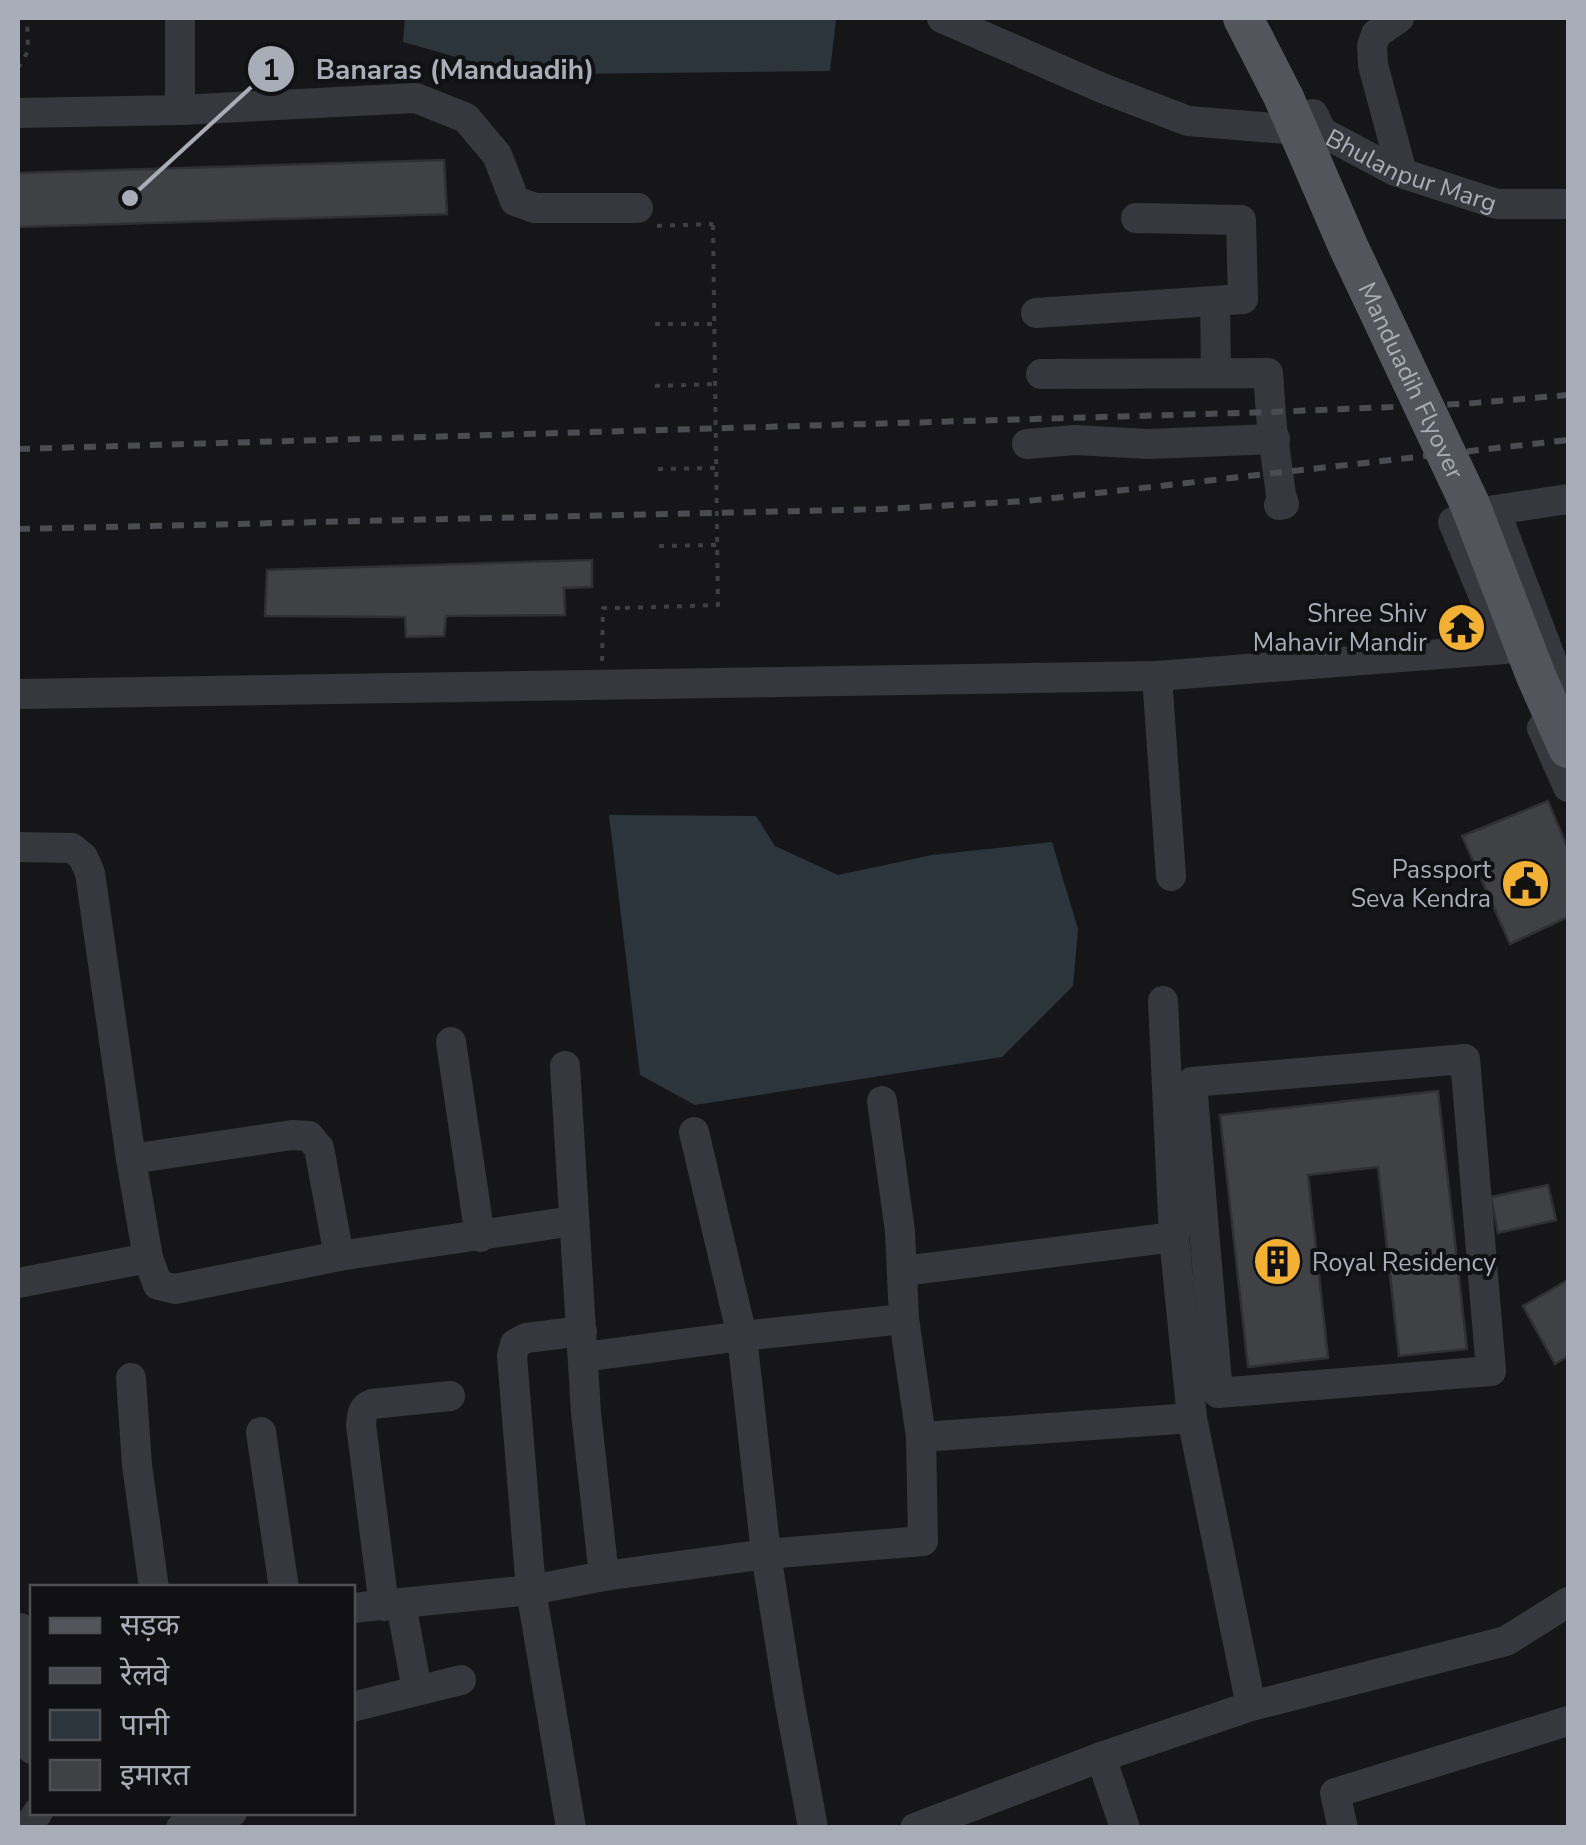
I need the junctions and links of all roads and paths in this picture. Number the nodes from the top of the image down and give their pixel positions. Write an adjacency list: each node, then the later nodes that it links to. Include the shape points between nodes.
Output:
1 (27, 18): 7 (path, via 28,51)
2 (180, 18): 8 (street)
3 (942, 18): 10 (street, via 1188,121)
4 (1244, 18): 38 (main road, Manduadih Flyover, bridge, via 1469,502)
5 (1262, 18): 10 (street, Bhulanpur Marg)
6 (1398, 18): 11 (street, via 1376,34 1372,46)
7 (18, 68)
8 (180, 110): 9 (street); 13 (street, via 416,98 466,118 497,154 515,201)
9 (18, 114)
10 (1322, 132): 11 (street, Bhulanpur Marg)
11 (1402, 173): 12 (street, Bhulanpur Marg, via 1497,204)
12 (1568, 204)
13 (645, 217): 18 (path, bridge, via 713,224)
14 (1136, 218): 15 (street, via 1240,220 1243,299)
15 (1215, 300): 16 (street); 19 (street)
16 (1036, 313)
17 (654, 324): 18 (path)
18 (714, 324): 21 (path, bridge)
19 (1216, 373): 20 (street); 23 (street, via 1268,373)
20 (1041, 374)
21 (715, 384): 22 (path); 26 (path, bridge)
22 (655, 386)
23 (1274, 439): 24 (street); 28 (street)
24 (1028, 444)
25 (658, 468): 26 (path)
26 (716, 468): 30 (path, bridge)
27 (1568, 500): 29 (street)
28 (1279, 504)
29 (1495, 510): 32 (street); 33 (street, via 1453,522)
30 (717, 545): 31 (path); 35 (path, bridge, via 718,605 602,608)
31 (659, 546)
32 (1545, 642): 33 (street); 37 (street)
33 (1505, 648): 34 (street); 39 (street)
34 (1157, 676): 35 (street); 41 (street)
35 (602, 684): 36 (street)
36 (18, 694)
37 (1568, 704)
38 (1568, 748)
39 (1568, 786)
40 (18, 847): 47 (street, via 72,848 90,872)
41 (1171, 876)
42 (1164, 1001): 49 (street)
43 (450, 1042): 50 (street)
44 (565, 1066): 48 (street)
45 (882, 1101): 53 (street)
46 (694, 1132): 56 (street)
47 (131, 1159): 51 (street, via 309,1136 320,1148); 52 (street)
48 (573, 1221): 50 (street); 57 (street)
49 (1184, 1227): 49 (street, via 1192,1082 1465,1059 1491,1370 1218,1393); 53 (street); 60 (street)
50 (480, 1236): 51 (street)
51 (339, 1256): 52 (street, via 175,1290 158,1285)
52 (148, 1258): 54 (street)
53 (903, 1271): 55 (street)
54 (18, 1283)
55 (904, 1318): 56 (street); 62 (street)
56 (742, 1336): 57 (street); 63 (street)
57 (583, 1344): 64 (street); 67 (street, via 526,1338 512,1356)
58 (131, 1378): 65 (street)
59 (450, 1396): 69 (street, via 372,1404 362,1412)
60 (1192, 1418): 62 (street); 76 (street)
61 (260, 1432): 66 (street)
62 (921, 1437): 63 (street, via 923,1541)
63 (766, 1554): 64 (street); 83 (street)
64 (604, 1576): 67 (street)
65 (154, 1585)
66 (284, 1585)
67 (532, 1590): 69 (street); 82 (street)
68 (1568, 1602): 76 (street, via 1506,1641)
69 (393, 1605): 70 (street); 74 (street)
70 (355, 1608)
71 (23, 1628): 72 (street)
72 (18, 1679): 78 (street)
73 (462, 1680): 74 (street)
74 (417, 1690): 75 (street)
75 (355, 1706)
76 (1251, 1706): 79 (street)
77 (1568, 1721): 86 (street, via 1334,1793)
78 (30, 1738)
79 (1101, 1757): 84 (street); 85 (street)
80 (222, 1815): 81 (street)
81 (181, 1828)
82 (571, 1828)
83 (813, 1828)
84 (915, 1828)
85 (1126, 1828)
86 (1343, 1828)

